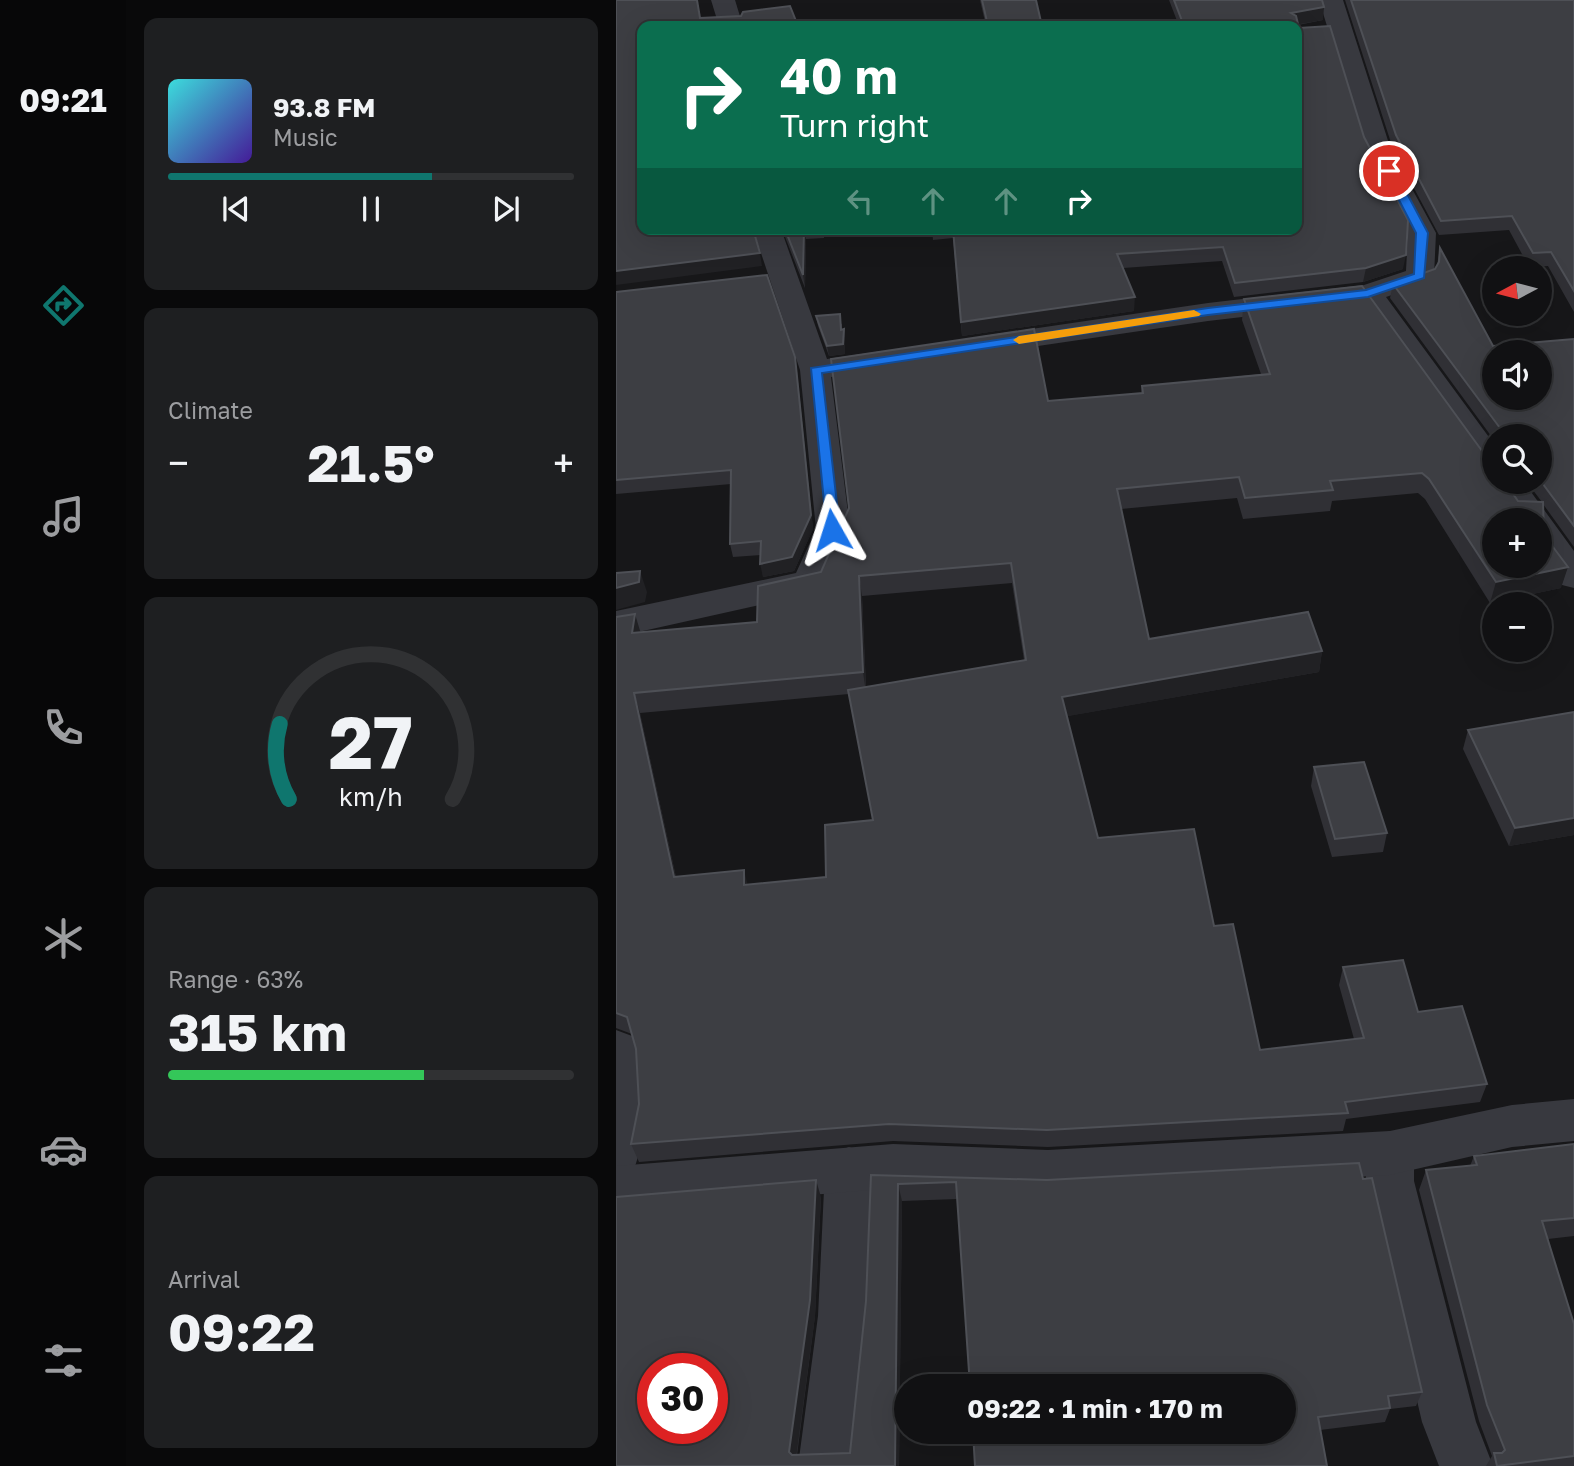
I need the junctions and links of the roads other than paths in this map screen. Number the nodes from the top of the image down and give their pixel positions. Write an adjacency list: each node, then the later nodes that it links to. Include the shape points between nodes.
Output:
1 (723, 0): 3 (street)
2 (1331, 0): 5 (street, via 1329,29 1378,150 1422,233 1420,276)
3 (729, 21)
4 (767, 235): 8 (street, via 768,276)
5 (1368, 293): 6 (street); 9 (street)
6 (951, 350)
7 (910, 356): 8 (street)
8 (815, 370): 12 (street, via 832,530 810,582)
9 (1482, 450)
10 (1552, 546): 11 (street)
11 (1574, 576)
12 (616, 624)
13 (616, 1051): 16 (street, via 622,1084)
14 (1574, 1120): 15 (street, via 1513,1126)
15 (1390, 1153): 17 (street, via 1048,1172 893,1166); 20 (street, via 1393,1192 1449,1422)
16 (616, 1155)
17 (849, 1169): 18 (street); 19 (street, via 844,1316)
18 (616, 1189)
19 (825, 1466)
20 (1466, 1466)

